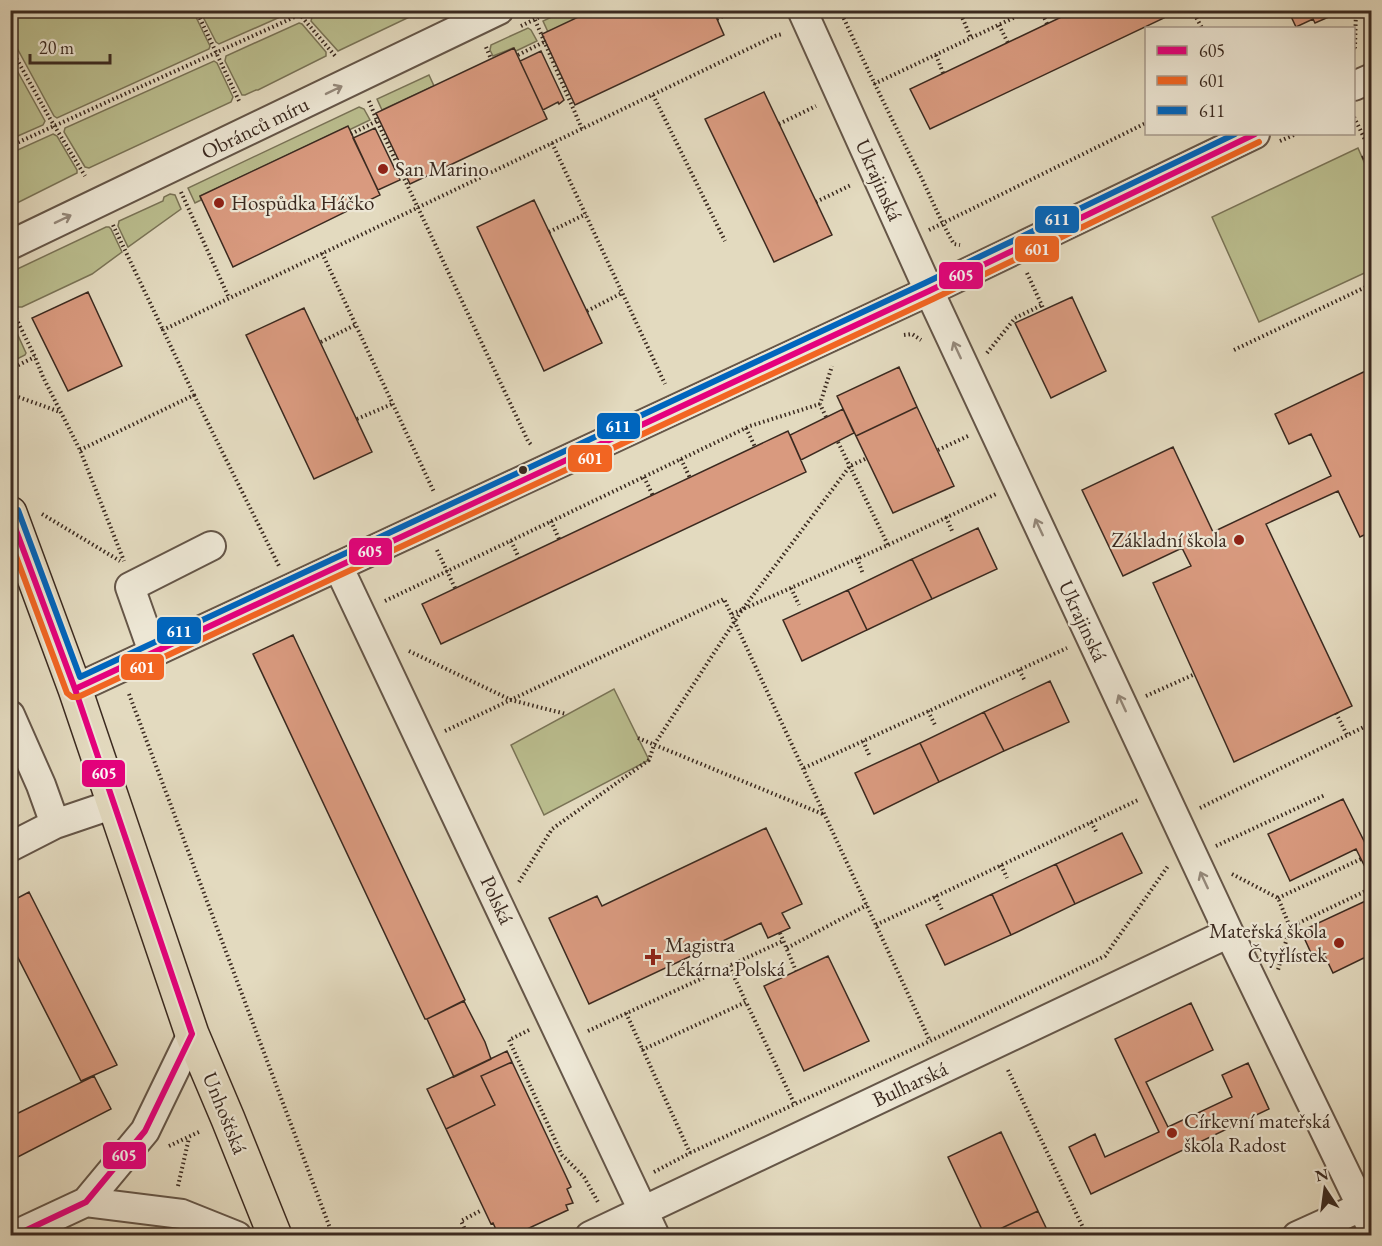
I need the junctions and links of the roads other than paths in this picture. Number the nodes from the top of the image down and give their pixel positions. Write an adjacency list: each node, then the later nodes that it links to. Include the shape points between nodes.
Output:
1 (499, 10): 6 (street, Obránců míru, one-way to 1)
2 (795, 22): 7 (street, Ukrajinská)
3 (1371, 78): 4 (street)
4 (1355, 85)
5 (1265, 138): 7 (street)
6 (10, 245)
7 (929, 291): 10 (street, via 432,513); 17 (street, Ukrajinská, one-way to 7)
8 (25, 513): 12 (main road, Unhošťská)
9 (211, 546): 11 (street, via 130,587)
10 (338, 566): 11 (street); 21 (street, Polská)
11 (153, 652): 12 (street)
12 (75, 689): 14 (main road, Unhošťská)
13 (10, 715): 15 (street)
14 (114, 804): 15 (street); 18 (main road, Unhošťská)
15 (54, 824): 16 (street)
16 (10, 847)
17 (1229, 933): 20 (street, Ukrajinská); 21 (street, Bulharská)
18 (192, 1034): 19 (street, via 145,1131); 24 (main road, Unhošťská)
19 (86, 1202): 22 (street); 23 (street, via 182,1214)
20 (1368, 1212): 26 (street)
21 (649, 1223): 25 (street, Bulharská)
22 (13, 1236)
23 (237, 1236)
24 (275, 1236)
25 (590, 1236)
26 (1297, 1236)

